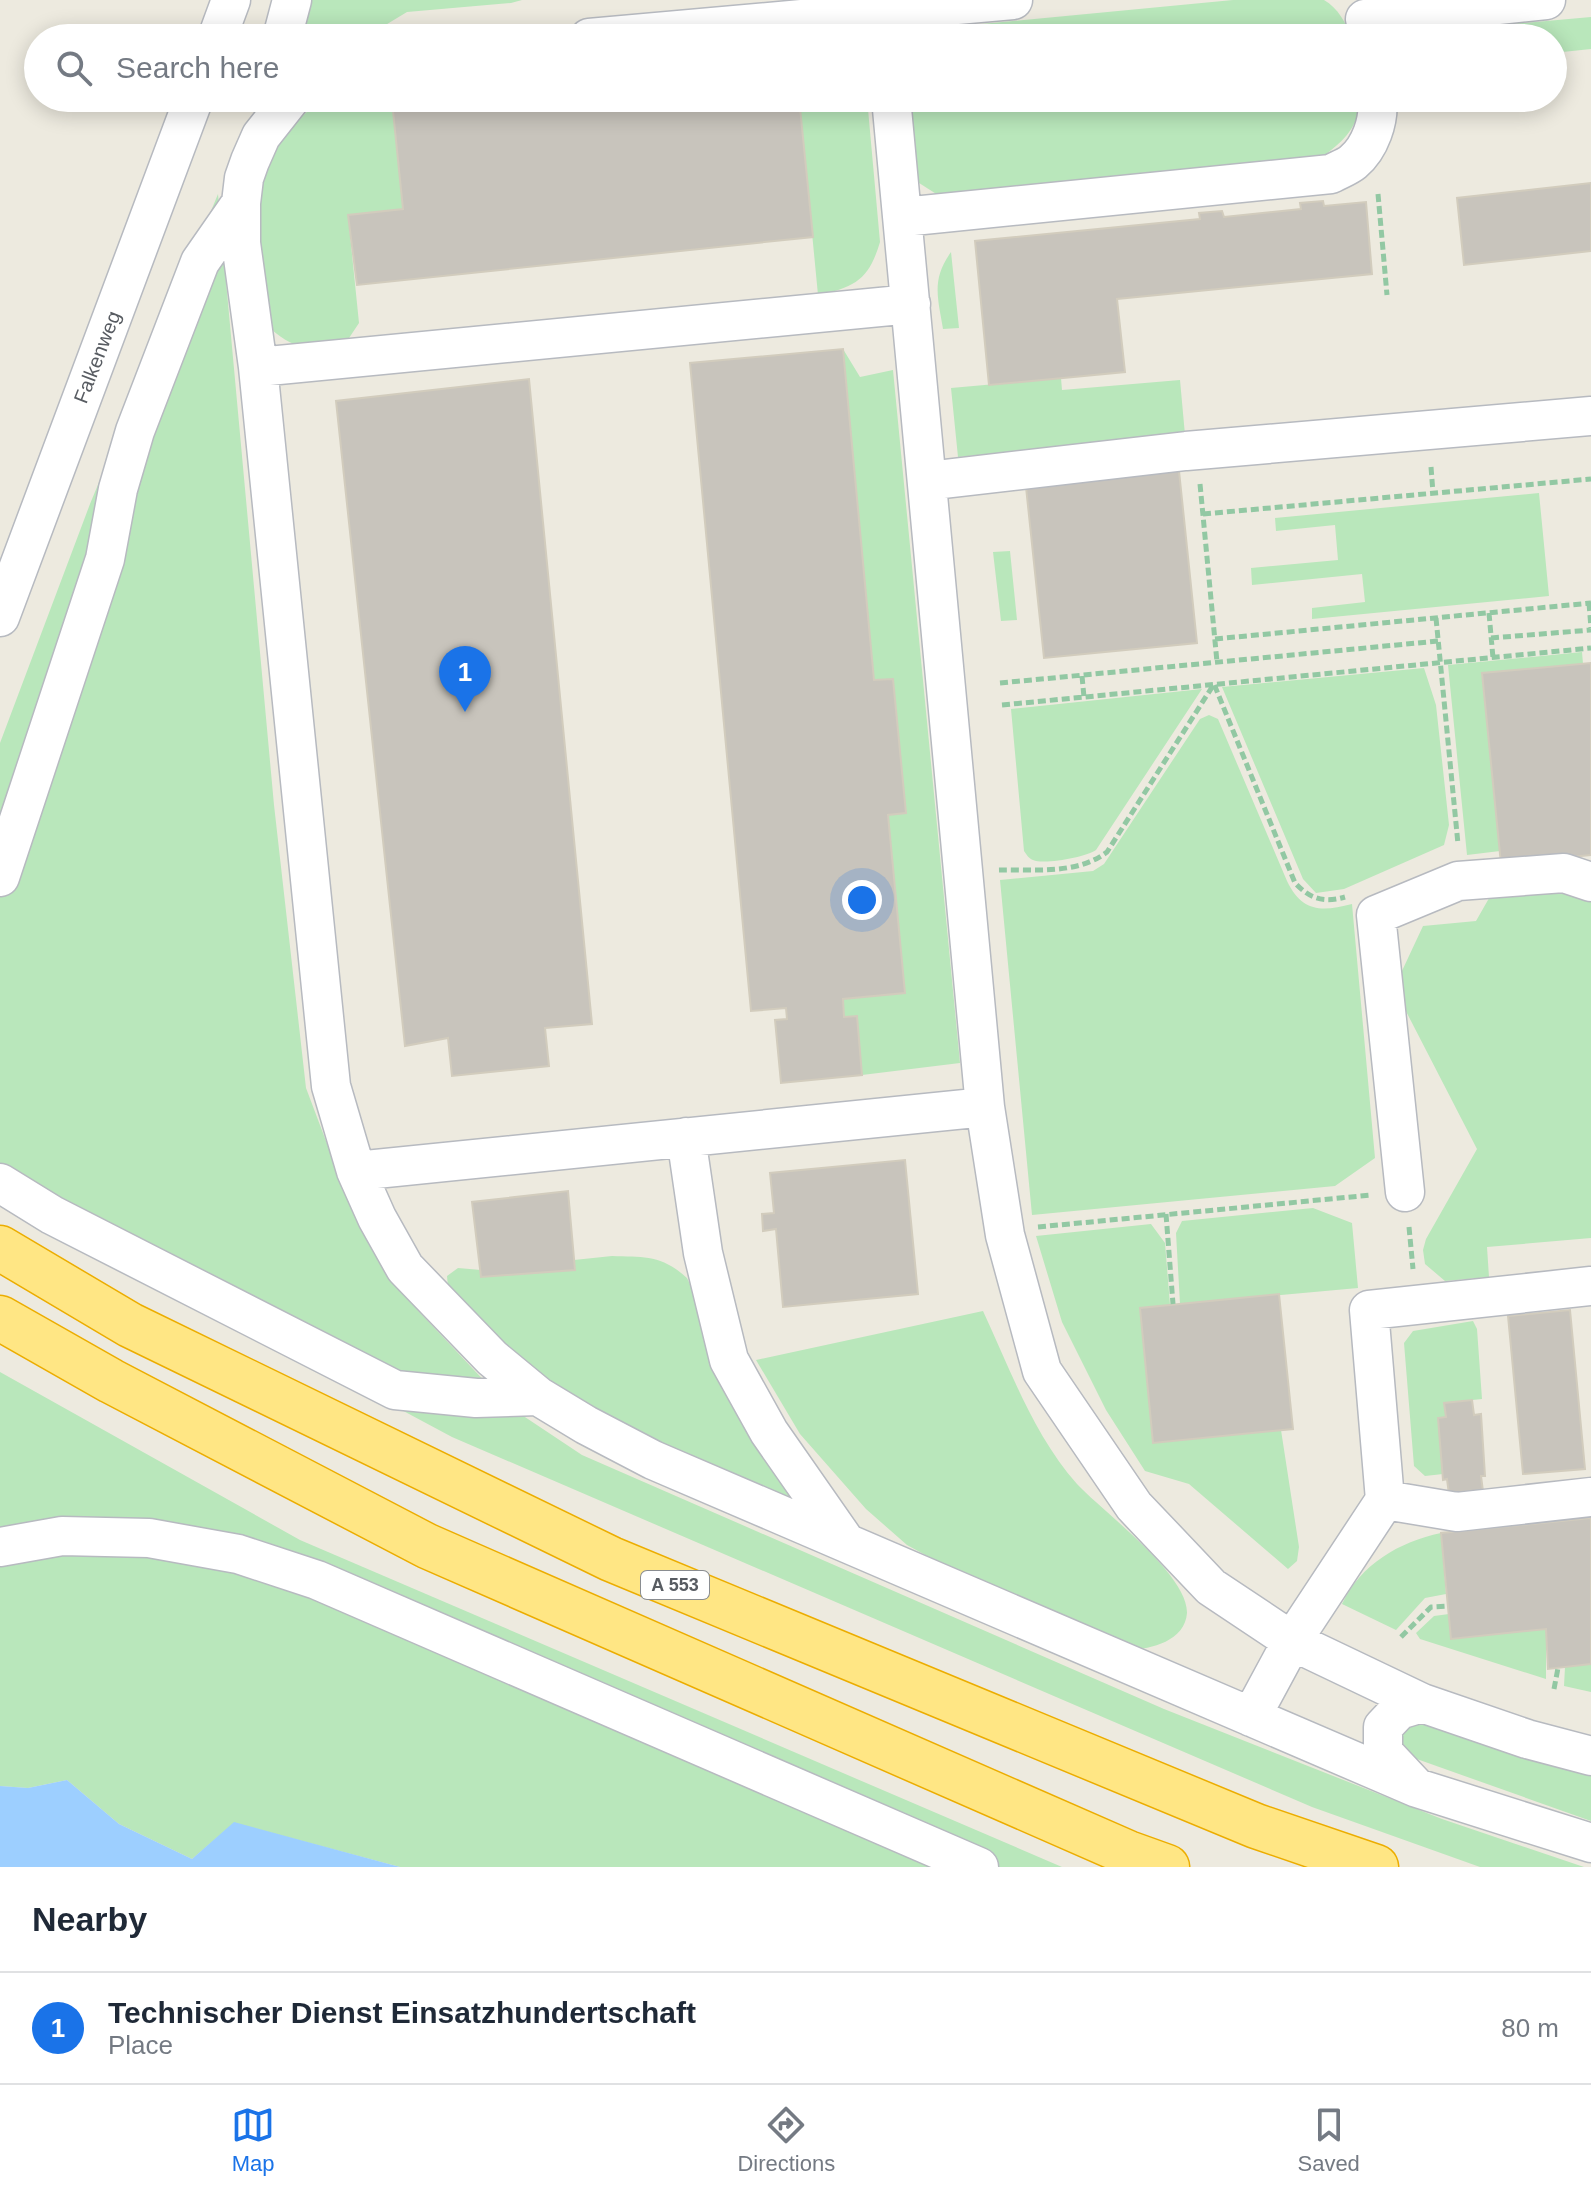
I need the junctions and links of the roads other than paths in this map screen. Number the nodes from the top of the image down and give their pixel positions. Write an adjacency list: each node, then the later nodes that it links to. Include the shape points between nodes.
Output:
1 (231, 0): 7 (street)
2 (292, 0): 8 (street)
3 (1013, 0): 5 (street)
4 (1546, 0): 6 (street)
5 (882, 16): 9 (street)
6 (1362, 19)
7 (222, 24)
8 (286, 24)
9 (775, 24)
10 (189, 112): 20 (street, Falkenweg)
11 (275, 112): 14 (street, via 250,161)
12 (892, 112): 15 (street)
13 (1377, 112): 15 (street, via 1370,142 1353,163 1331,174)
14 (241, 203): 17 (street, via 241,243); 21 (street, via 200,262 140,418 118,489 105,559)
15 (903, 217): 16 (street)
16 (911, 304): 17 (street); 19 (street)
17 (258, 367): 25 (street, via 331,1086)
18 (1591, 416): 19 (street)
19 (927, 481): 23 (street)
20 (0, 617)
21 (0, 877)
22 (1591, 882): 27 (street, via 1564,873 1458,881 1376,915)
23 (985, 1107): 24 (street); 36 (street, via 1005,1235 1042,1371 1134,1506 1211,1587)
24 (686, 1137): 25 (street); 34 (street, via 703,1253 729,1360 769,1432)
25 (356, 1171): 31 (street, via 405,1268 482,1349)
26 (0, 1183): 31 (street, via 52,1215 395,1390 476,1398)
27 (1405, 1192)
28 (0, 1248): 44 (highway, A 553, via 130,1325 611,1559 1256,1826)
29 (1591, 1286): 33 (street, via 1369,1310)
30 (0, 1318): 43 (highway, via 427,1546)
31 (538, 1396): 34 (street, via 653,1460)
32 (1591, 1497): 33 (street, via 1457,1512)
33 (1385, 1500): 36 (street)
34 (845, 1541): 38 (street)
35 (0, 1547): 42 (street, via 62,1536 149,1538 238,1554 317,1580)
36 (1292, 1641): 37 (street); 38 (street)
37 (1422, 1703): 39 (street); 40 (street, via 1399,1710 1383,1727 1383,1752)
38 (1251, 1717): 40 (street)
39 (1591, 1756)
40 (1417, 1788): 41 (street)
41 (1591, 1843)
42 (979, 1867)
43 (1167, 1867)
44 (1376, 1867)

